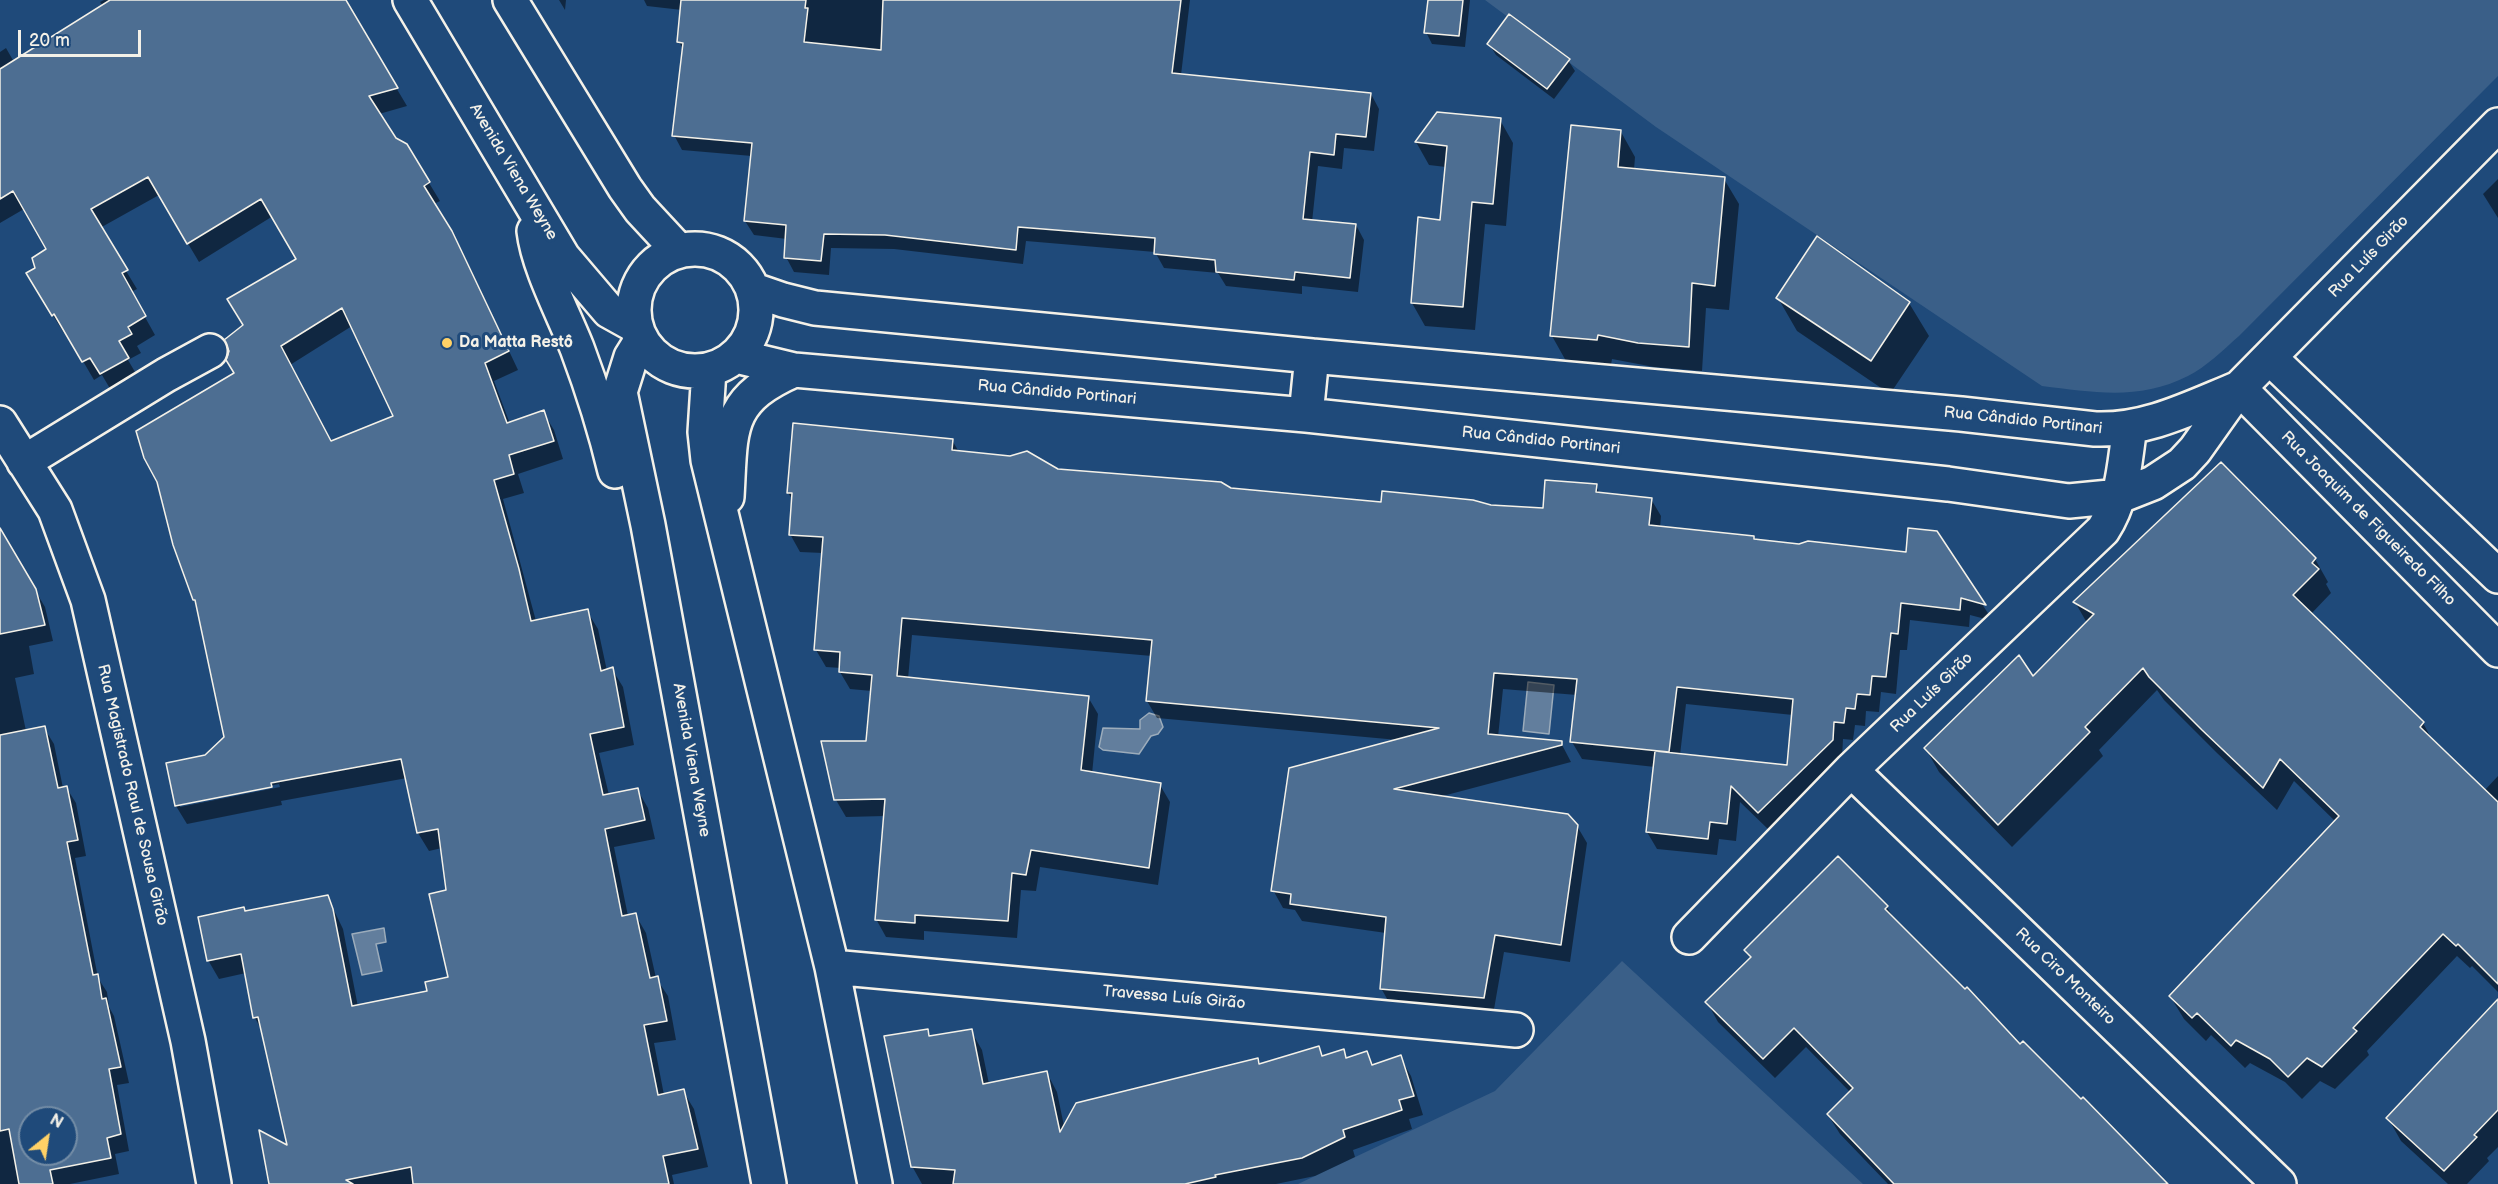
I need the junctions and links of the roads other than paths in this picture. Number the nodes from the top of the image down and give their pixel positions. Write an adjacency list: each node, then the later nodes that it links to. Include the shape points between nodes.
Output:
1 (410, 0): 4 (street, Avenida Viena Weyne)
2 (510, 0): 5 (street, via 625,188)
3 (2498, 125): 10 (street, Rua Luís Girão)
4 (532, 205): 7 (street, Avenida Viena Weyne, via 563,257 584,283 609,311); 19 (street, via 539,254 603,424 619,488)
5 (678, 250): 6 (street, via 702,248 724,255 743,270); 7 (street, via 657,261 642,279 634,302)
6 (754, 290): 9 (street, Rua Cândido Portinari, via 815,308); 11 (street, via 757,315 751,338)
7 (638, 333): 11 (street, via 664,363 686,371); 19 (street, Avenida Viena Weyne, via 620,392)
8 (210, 351): 17 (street)
9 (1312, 356): 14 (street); 16 (street, Rua Cândido Portinari, via 2095,429)
10 (2270, 358): 13 (street, Rua Luís Girão); 21 (street)
11 (723, 363): 12 (street, Rua Cândido Portinari); 20 (street, via 705,432)
12 (794, 370): 14 (street, Rua Cândido Portinari); 20 (street, via 764,384 739,409 729,459)
13 (2239, 388): 16 (street, Rua Cândido Portinari, via 2170,417); 18 (street, Rua Cândido Portinari, via 2182,464 2153,483); 22 (street, Rua Joaquim de Figueiredo Filho)
14 (1306, 415): 18 (street, Rua Cândido Portinari, via 1948,484 2068,501)
15 (0, 423): 17 (street, Rua Magistrado Raul de Sousa Girão)
16 (2130, 428): 18 (street, Rua Luís Girão)
17 (24, 462): 27 (street, Rua Magistrado Raul de Sousa Girão, via 55,510 88,600 188,1041)
18 (2120, 496): 23 (street, Rua Luís Girão, via 2103,530)
19 (648, 525): 28 (street, Avenida Viena Weyne)
20 (725, 529): 25 (street)
21 (2498, 576)
22 (2498, 650)
23 (1851, 770): 24 (street, Rua Luís Girão); 30 (street, Rua Ciro Monteiro)
24 (1689, 937)
25 (832, 967): 26 (street, Travessa Luís Girão); 29 (street)
26 (1516, 1030)
27 (214, 1184)
28 (769, 1184)
29 (875, 1184)
30 (2279, 1184)

